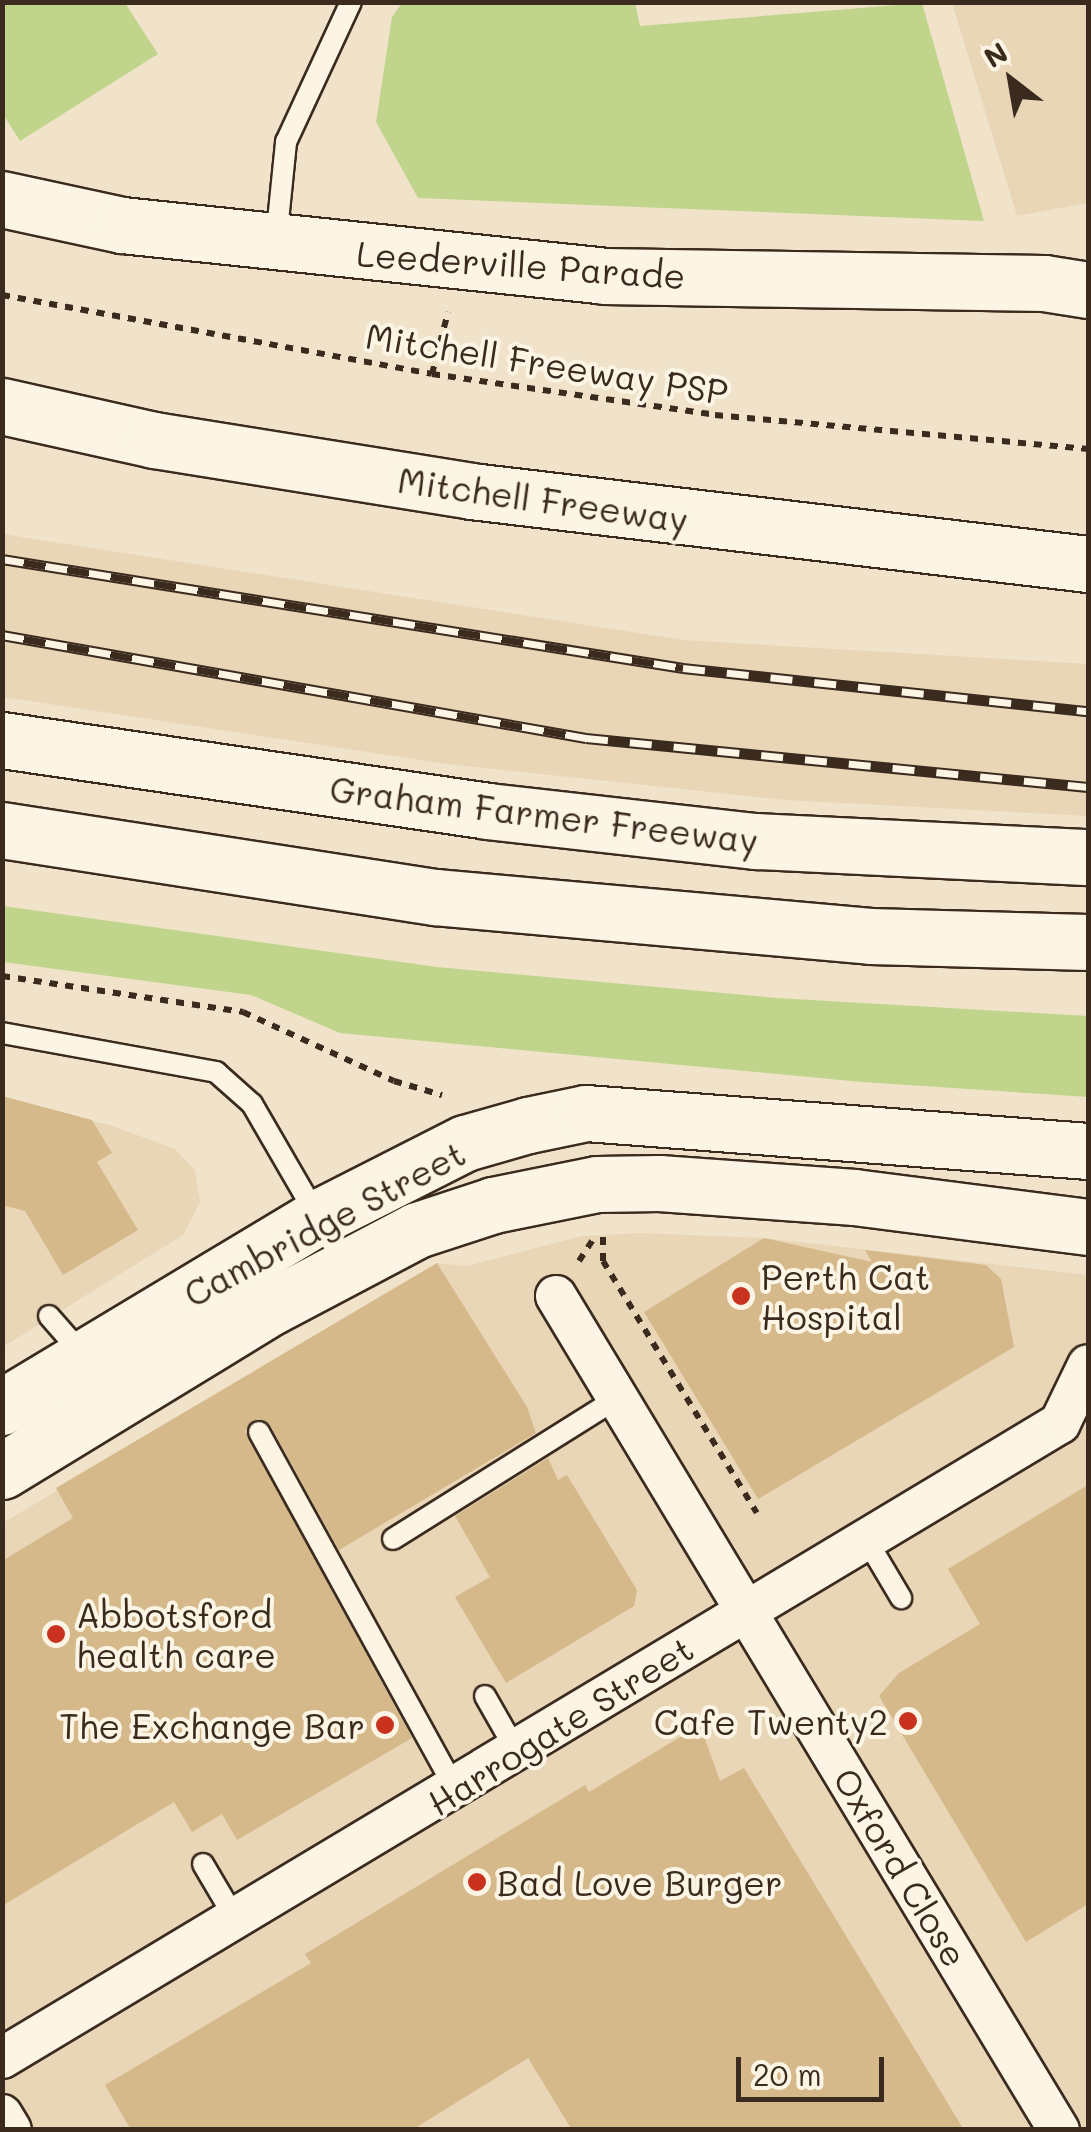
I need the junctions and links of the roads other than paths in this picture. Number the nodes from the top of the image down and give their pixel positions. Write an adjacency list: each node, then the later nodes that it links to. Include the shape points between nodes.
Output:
1 (351, 2): 3 (lane, via 286,142)
2 (2, 200): 3 (main road, Leederville Parade, via 122,225)
3 (276, 244): 4 (main road, Leederville Parade, via 604,276)
4 (1074, 283)
5 (2, 406): 6 (main road, Mitchell Freeway, via 154,440 471,491)
6 (1088, 564)
7 (2, 740): 9 (main road, Graham Farmer Freeway, via 487,811 736,839)
8 (2, 830): 10 (main road, via 434,897 870,936)
9 (1088, 858)
10 (1088, 942)
11 (2, 1033): 13 (lane, via 216,1072 252,1104)
12 (1088, 1150): 13 (main road, Cambridge Street, via 586,1113 465,1144)
13 (317, 1218): 15 (lane); 18 (main road, Cambridge Street)
14 (1088, 1227): 15 (main road, Cambridge Street, via 753,1188 597,1184 474,1212)
15 (346, 1267): 23 (main road, Cambridge Street)
16 (556, 1296): 20 (street, Oxford Close)
17 (49, 1316): 18 (lane)
18 (86, 1357): 21 (main road, Cambridge Street)
19 (1088, 1365): 25 (street, Harrogate Street, via 1060,1423)
20 (618, 1398): 24 (lane); 27 (street, Oxford Close)
21 (2, 1407)
22 (259, 1432): 30 (lane)
23 (2, 1471)
24 (392, 1539)
25 (866, 1540): 26 (lane); 27 (street, Harrogate Street)
26 (901, 1598)
27 (746, 1611): 29 (street, Harrogate Street); 36 (street, Oxford Close)
28 (485, 1696): 29 (lane)
29 (517, 1752): 30 (street, Harrogate Street)
30 (456, 1790): 32 (street, Harrogate Street)
31 (203, 1864): 32 (lane)
32 (236, 1920): 33 (street, Harrogate Street)
33 (2, 2058)
34 (2, 2116): 35 (street)
35 (11, 2130)
36 (1059, 2130)

